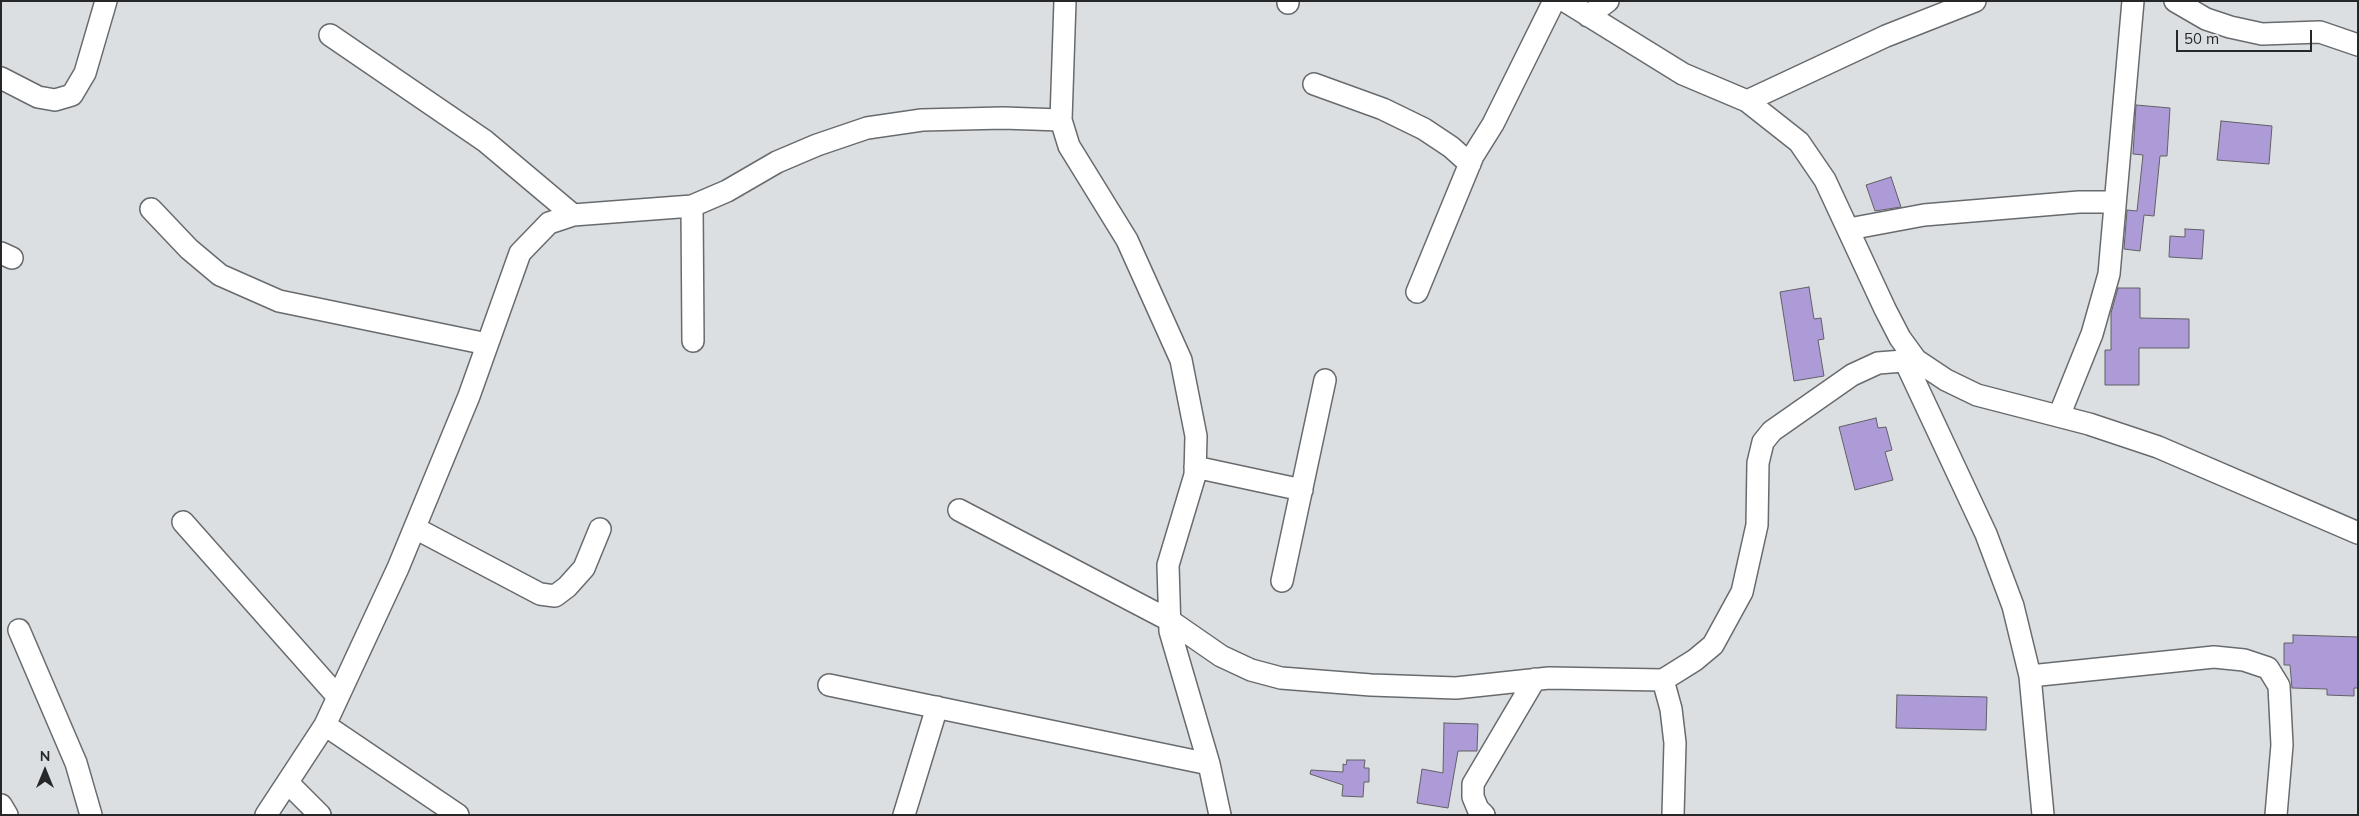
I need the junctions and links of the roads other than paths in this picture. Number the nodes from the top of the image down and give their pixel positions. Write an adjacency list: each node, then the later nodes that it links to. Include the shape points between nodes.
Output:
1 (106, 1): 12 (street, via 86,73 72,95 55,100 38,97)
2 (1065, 1): 15 (street)
3 (1554, 1): 16 (street)
4 (1565, 1): 9 (street)
5 (1608, 1): 9 (street)
6 (1975, 1): 14 (street, via 1886,36)
7 (2133, 1): 17 (street)
8 (2175, 1): 11 (street, via 2230,28 2262,34 2320,32)
9 (1588, 16): 14 (street, via 1684,74)
10 (330, 35): 20 (street, via 484,142)
11 (2358, 44)
12 (1, 78)
13 (1314, 84): 16 (street, via 1383,109 1424,129)
14 (1747, 102): 21 (street, via 1799,142 1825,180)
15 (1061, 120): 18 (street, via 922,120 867,128 777,162 727,191); 28 (street, via 1069,146 1127,240 1181,360 1196,436)
16 (1470, 164): 22 (street)
17 (2115, 202): 21 (street, via 2070,202 1924,215); 27 (street, via 2109,274 2092,334)
18 (692, 206): 20 (street); 23 (street)
19 (150, 208): 24 (street, via 220,275 279,301)
20 (573, 215): 24 (street, via 549,223 520,253)
21 (1848, 229): 25 (street)
22 (1417, 292)
23 (693, 341)
24 (487, 344): 32 (street)
25 (1910, 361): 27 (street, via 1977,395); 38 (street, via 1986,534 2013,606); 40 (street, via 1878,363 1852,375 1772,431 1763,442 1758,463 1757,526 1742,592 1713,644)
26 (1325, 380): 29 (street)
27 (2059, 416): 34 (street, via 2158,447)
28 (1195, 467): 29 (street); 36 (street, via 1184,518 1168,565)
29 (1302, 490): 35 (street)
30 (959, 510): 36 (street)
31 (183, 522): 42 (street)
32 (415, 528): 33 (street, via 540,594 555,596 584,568); 42 (street)
33 (600, 529)
34 (2358, 533)
35 (1282, 581)
36 (1169, 620): 39 (street, via 1221,656 1251,670 1280,678 1456,688); 45 (street)
37 (19, 630): 49 (street, via 76,763)
38 (2030, 676): 57 (street); 58 (street, via 2214,657 2244,660 2268,668 2279,686 2282,745)
39 (1535, 679): 40 (street); 55 (street, via 1473,784 1473,797)
40 (1663, 680): 56 (street, via 1671,708 1675,742)
41 (829, 684): 43 (street)
42 (338, 696): 44 (street)
43 (938, 707): 45 (street); 53 (street)
44 (325, 725): 46 (street); 52 (street)
45 (1209, 764): 54 (street)
46 (288, 783): 50 (street); 51 (street)
47 (1, 805): 48 (street)
48 (7, 815)
49 (91, 815)
50 (266, 815)
51 (320, 815)
52 (458, 815)
53 (904, 815)
54 (1220, 815)
55 (1484, 815)
56 (1673, 815)
57 (2042, 815)
58 (2276, 815)

